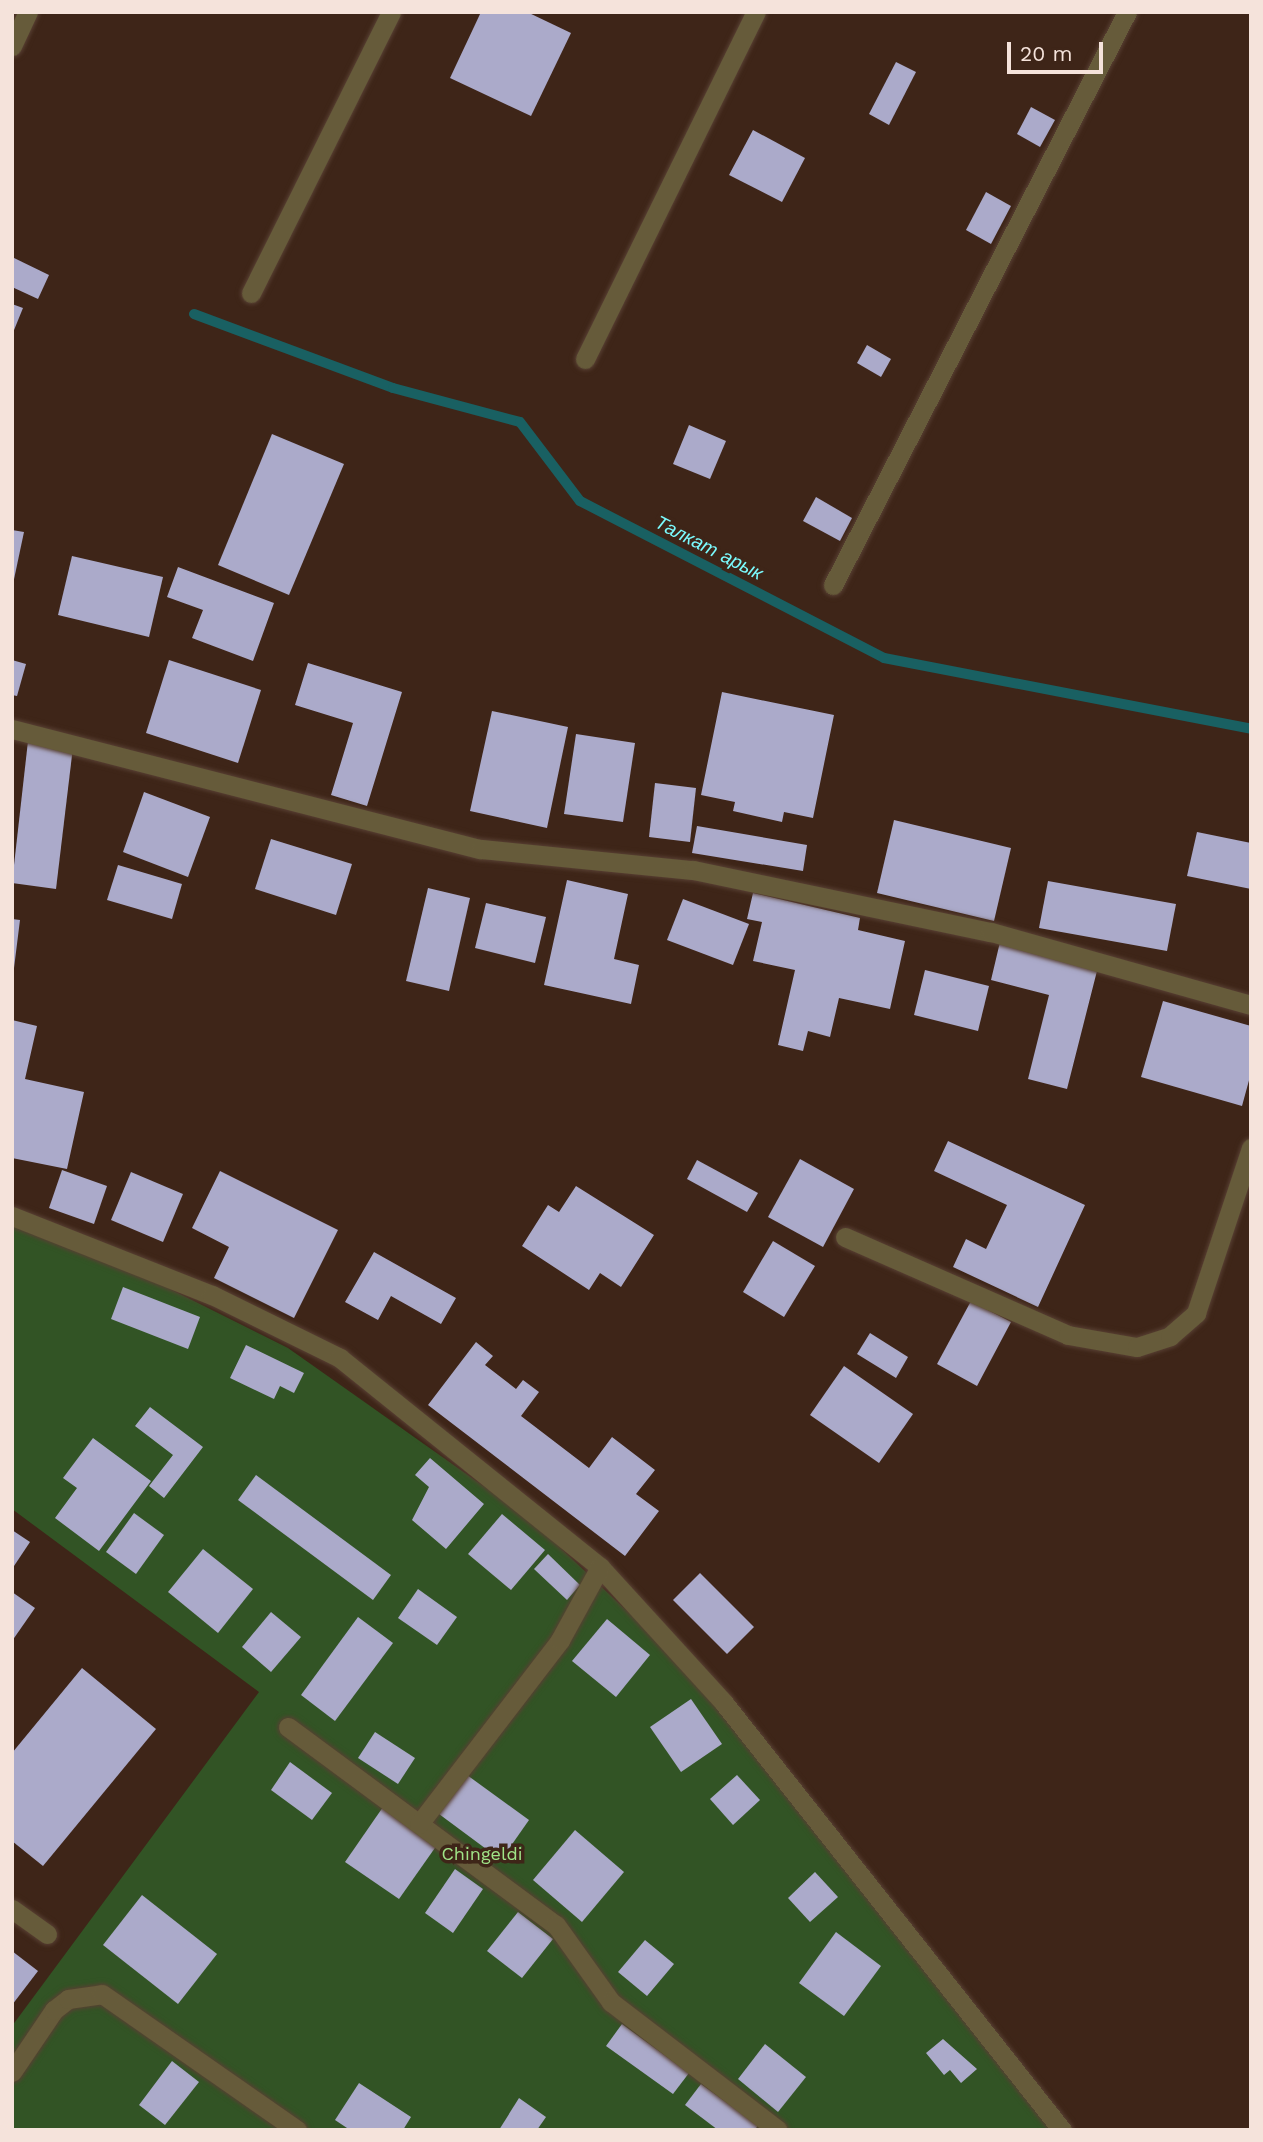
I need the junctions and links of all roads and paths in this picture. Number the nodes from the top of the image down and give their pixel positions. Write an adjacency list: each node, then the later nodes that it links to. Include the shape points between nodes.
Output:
1 (28, 12): 5 (street)
2 (391, 12): 6 (street)
3 (756, 12): 7 (street)
4 (1127, 12): 8 (street)
5 (12, 46)
6 (251, 293)
7 (585, 359)
8 (833, 585)
9 (12, 729): 10 (street, via 481,849 694,870 991,932)
10 (1251, 1005)
11 (1251, 1148): 13 (street, via 1196,1313 1170,1336 1137,1347 1068,1335)
12 (12, 1216): 14 (street, via 212,1295 340,1358)
13 (845, 1237)
14 (600, 1567): 16 (street, via 560,1640); 22 (street, via 724,1703)
15 (288, 1727): 16 (street)
16 (419, 1824): 21 (street, via 555,1925 611,2003)
17 (12, 1909): 18 (street)
18 (47, 1934)
19 (12, 2072): 20 (street, via 54,2010 68,1999 102,1994)
20 (297, 2130)
21 (778, 2130)
22 (1062, 2130)

